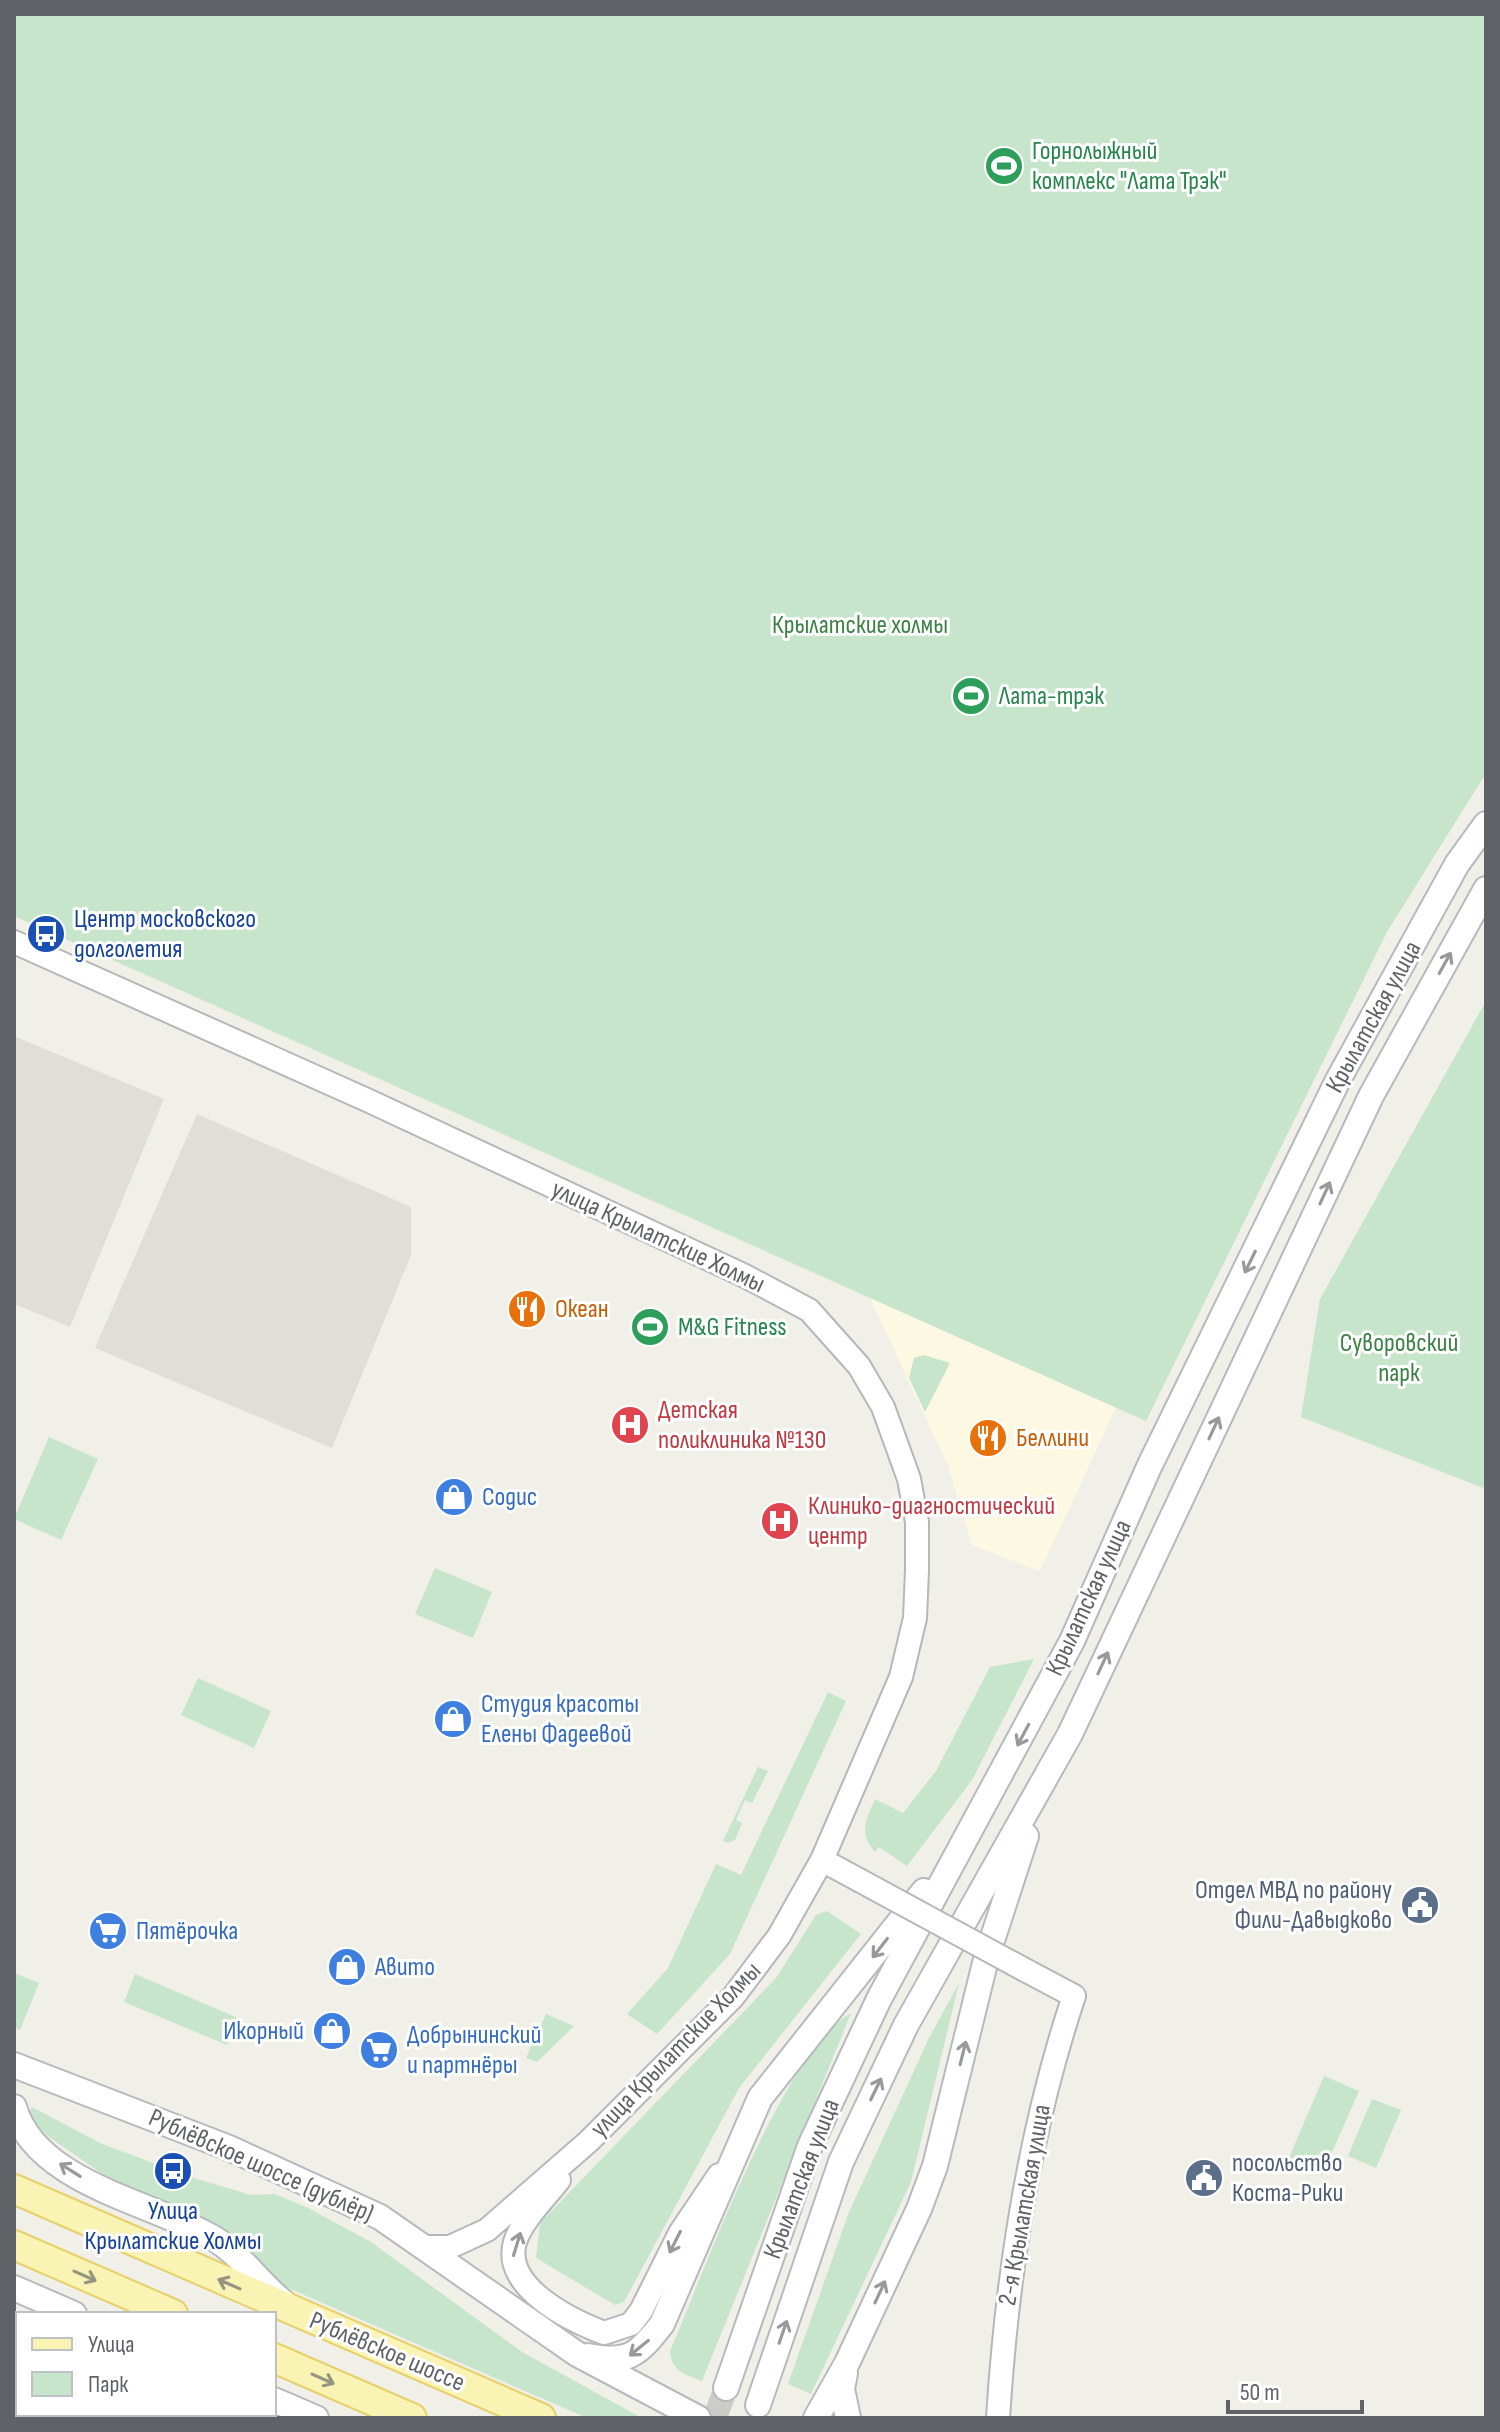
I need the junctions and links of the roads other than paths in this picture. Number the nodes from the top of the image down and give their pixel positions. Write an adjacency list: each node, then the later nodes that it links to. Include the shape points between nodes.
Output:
1 (1486, 824): 5 (main road, Крылатская улица, one-way to 5, via 1457,864 1338,1080 1149,1467 1072,1641)
2 (1486, 889): 4 (main road, Крылатская улица, one-way to 2, via 1371,1096)
3 (14, 942): 6 (street, улица Крылатские Холмы, via 743,1275 809,1310 836,1337 883,1407 898,1447 917,1522 917,1570 915,1618 901,1677)
4 (1070, 1734): 20 (main road, one-way to 4, via 935,2166 986,1959 1023,1844); 23 (main road, Крылатская улица, one-way to 4, via 841,2162 906,2025)
5 (979, 1819): 10 (main road, one-way to 10, via 760,2098); 21 (main road, Крылатская улица, via 879,1999 810,2146)
6 (822, 1860): 9 (street, улица Крылатские Холмы, via 757,1968); 30 (street, 2-я Крылатская улица, bridge, via 1074,1996 1052,2062 1008,2283)
7 (15, 2068): 13 (main road, Рублёвское шоссе (дублёр), via 322,2188)
8 (14, 2107): 17 (main road, one-way to 8, via 216,2240 77,2175 44,2154 28,2140)
9 (589, 2141): 10 (street, one-way to 9, via 680,2233 641,2311 631,2324 604,2333 548,2303 514,2265 516,2240); 13 (street, улица Крылатские Холмы, via 487,2230 450,2247)
10 (734, 2154): 18 (main road, one-way to 18, via 662,2324 625,2358 612,2361)
11 (14, 2189): 17 (main road, Рублёвское шоссе, one-way to 11)
12 (14, 2245): 16 (main road, one-way to 16)
13 (428, 2247): 18 (main road, Рублёвское шоссе (дублёр))
14 (14, 2288): 15 (main road)
15 (69, 2312)
16 (168, 2312)
17 (301, 2315): 26 (main road, Рублёвское шоссе)
18 (577, 2354): 27 (main road, Рублёвское шоссе (дублёр))
19 (276, 2359): 25 (main road, Рублёвское шоссе, one-way to 25)
20 (847, 2363): 28 (main road); 29 (main road, via 842,2389)
21 (726, 2388)
22 (276, 2401): 24 (main road)
23 (758, 2405)
24 (316, 2418)
25 (412, 2418)
26 (541, 2418)
27 (698, 2418)
28 (816, 2418)
29 (848, 2418)
30 (998, 2418)

